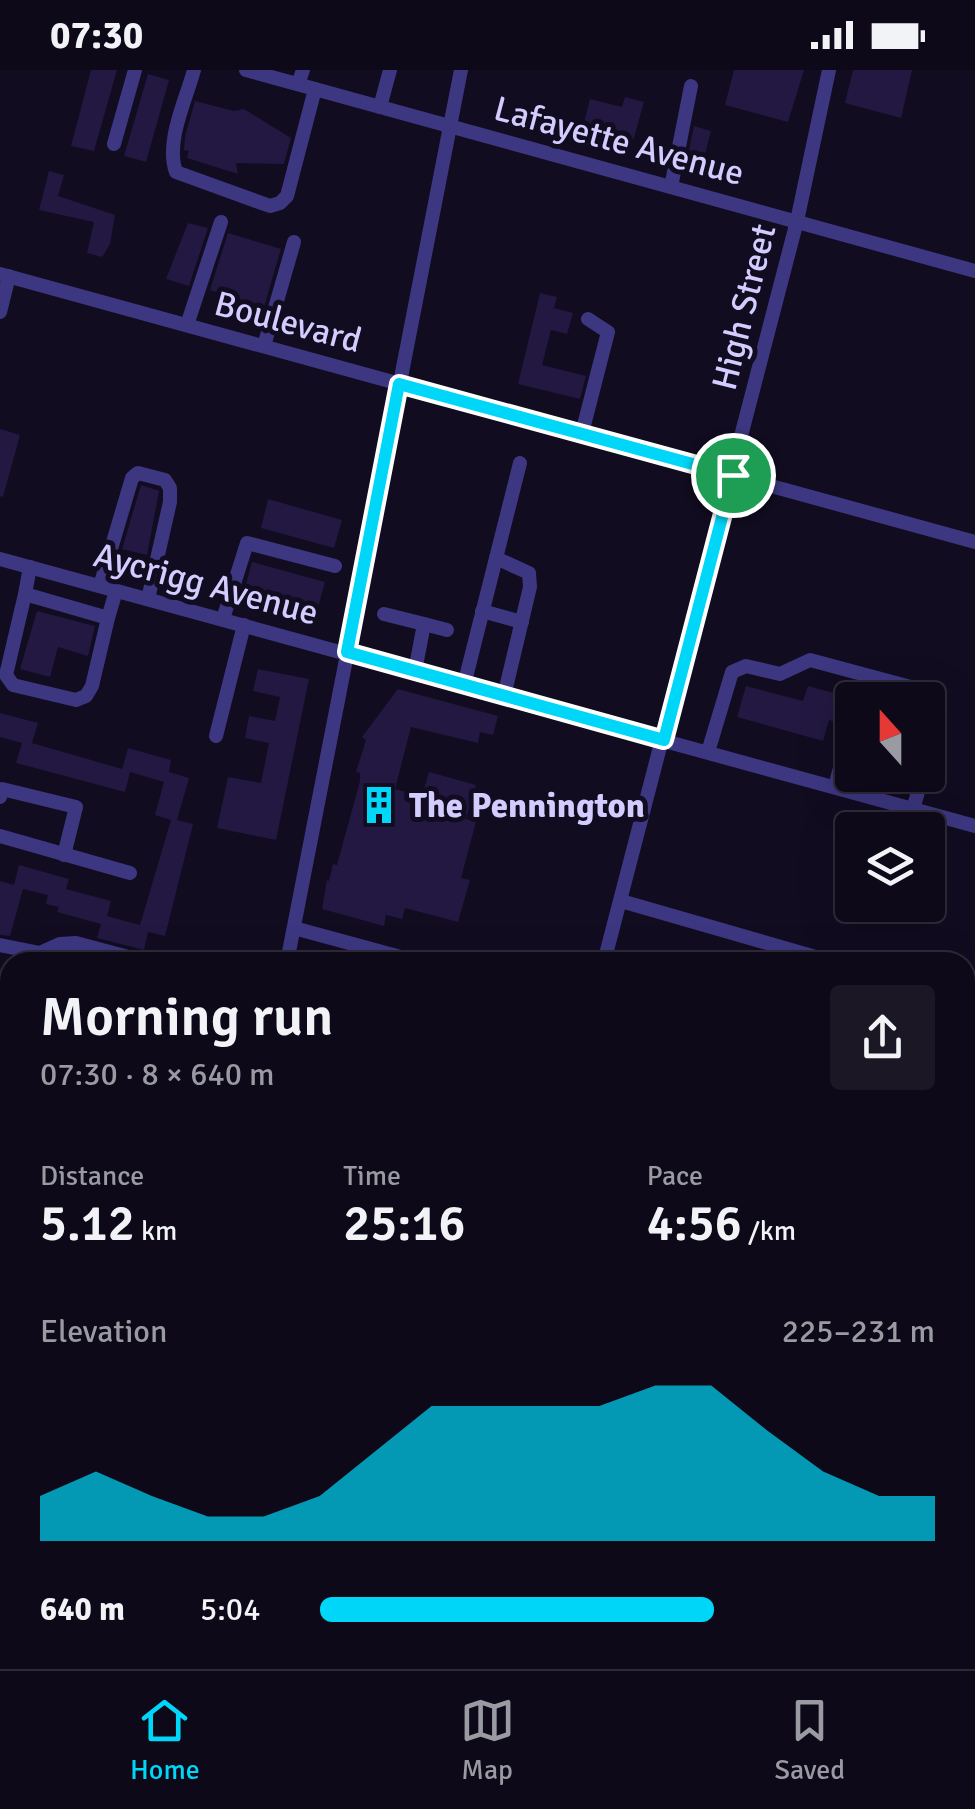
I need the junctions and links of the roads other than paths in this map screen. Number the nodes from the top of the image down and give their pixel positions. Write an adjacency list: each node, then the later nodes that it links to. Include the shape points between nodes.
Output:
1 (135, 70): 13 (street)
2 (194, 70): 10 (street, via 173,145 176,172 270,206 287,196)
3 (246, 70): 7 (street, Lafayette Avenue)
4 (390, 70): 11 (street)
5 (461, 70): 12 (street)
6 (830, 70): 16 (street, High Street)
7 (265, 73): 8 (street, Lafayette Avenue)
8 (300, 77): 10 (street, Lafayette Avenue)
9 (691, 86): 14 (street)
10 (315, 89): 11 (street, Lafayette Avenue)
11 (380, 107): 12 (street, Lafayette Avenue)
12 (450, 126): 14 (street, Lafayette Avenue); 24 (street)
13 (114, 144)
14 (671, 187): 16 (street, Lafayette Avenue)
15 (221, 222): 22 (street)
16 (797, 222): 18 (street, Lafayette Avenue); 27 (street, High Street)
17 (294, 242): 23 (street)
18 (975, 271)
19 (4, 275): 20 (street); 22 (street, Boulevard)
20 (0, 312)
21 (588, 319): 25 (street, via 608,332)
22 (187, 325): 23 (street, Boulevard)
23 (264, 346): 24 (street, Boulevard)
24 (399, 384): 25 (street, Boulevard); 45 (street)
25 (582, 434): 27 (street, Boulevard)
26 (520, 463): 30 (street)
27 (733, 475): 28 (street, Boulevard); 51 (street, High Street)
28 (975, 542)
29 (0, 558): 32 (street, Aycrigg Avenue)
30 (496, 558): 37 (street); 41 (street, via 529,573)
31 (334, 566): 40 (street, via 246,543)
32 (30, 567): 33 (street, Aycrigg Avenue); 35 (street)
33 (100, 586): 34 (street, Aycrigg Avenue); 36 (street, via 132,478 165,480 170,502)
34 (116, 591): 36 (street, Aycrigg Avenue); 39 (street)
35 (25, 594): 39 (street); 39 (street, via 6,675 13,685 76,700 86,696)
36 (148, 600): 40 (street, Aycrigg Avenue)
37 (482, 611): 41 (street); 48 (street)
38 (384, 614): 42 (street)
39 (108, 618)
40 (223, 619): 43 (street, Aycrigg Avenue)
41 (522, 622): 49 (street)
42 (424, 624): 44 (street); 46 (street)
43 (244, 625): 45 (street, Aycrigg Avenue); 50 (street)
44 (447, 630)
45 (347, 652): 46 (street, Aycrigg Avenue); 63 (street)
46 (414, 671): 48 (street, Aycrigg Avenue)
47 (893, 682): 52 (street, via 810,660 780,674 746,666 732,672)
48 (464, 685): 49 (street, Aycrigg Avenue)
49 (504, 696): 51 (street, Aycrigg Avenue)
50 (216, 736)
51 (664, 740): 52 (street, Aycrigg Avenue); 62 (street, High Street)
52 (708, 752): 53 (street, Aycrigg Avenue)
53 (835, 787)
54 (853, 792): 57 (street, Aycrigg Avenue)
55 (918, 792): 57 (street)
56 (0, 797): 60 (street, via 2,789 76,808)
57 (914, 809): 58 (street, Aycrigg Avenue)
58 (975, 826)
59 (0, 836): 60 (street)
60 (64, 854): 61 (street)
61 (130, 873)
62 (621, 902): 70 (street, High Street); 71 (street)
63 (294, 928): 68 (street); 69 (street)
64 (0, 945): 65 (street)
65 (31, 952)
66 (44, 952): 67 (street, via 76,943)
67 (110, 952)
68 (289, 952)
69 (382, 952)
70 (607, 952)
71 (798, 952)

